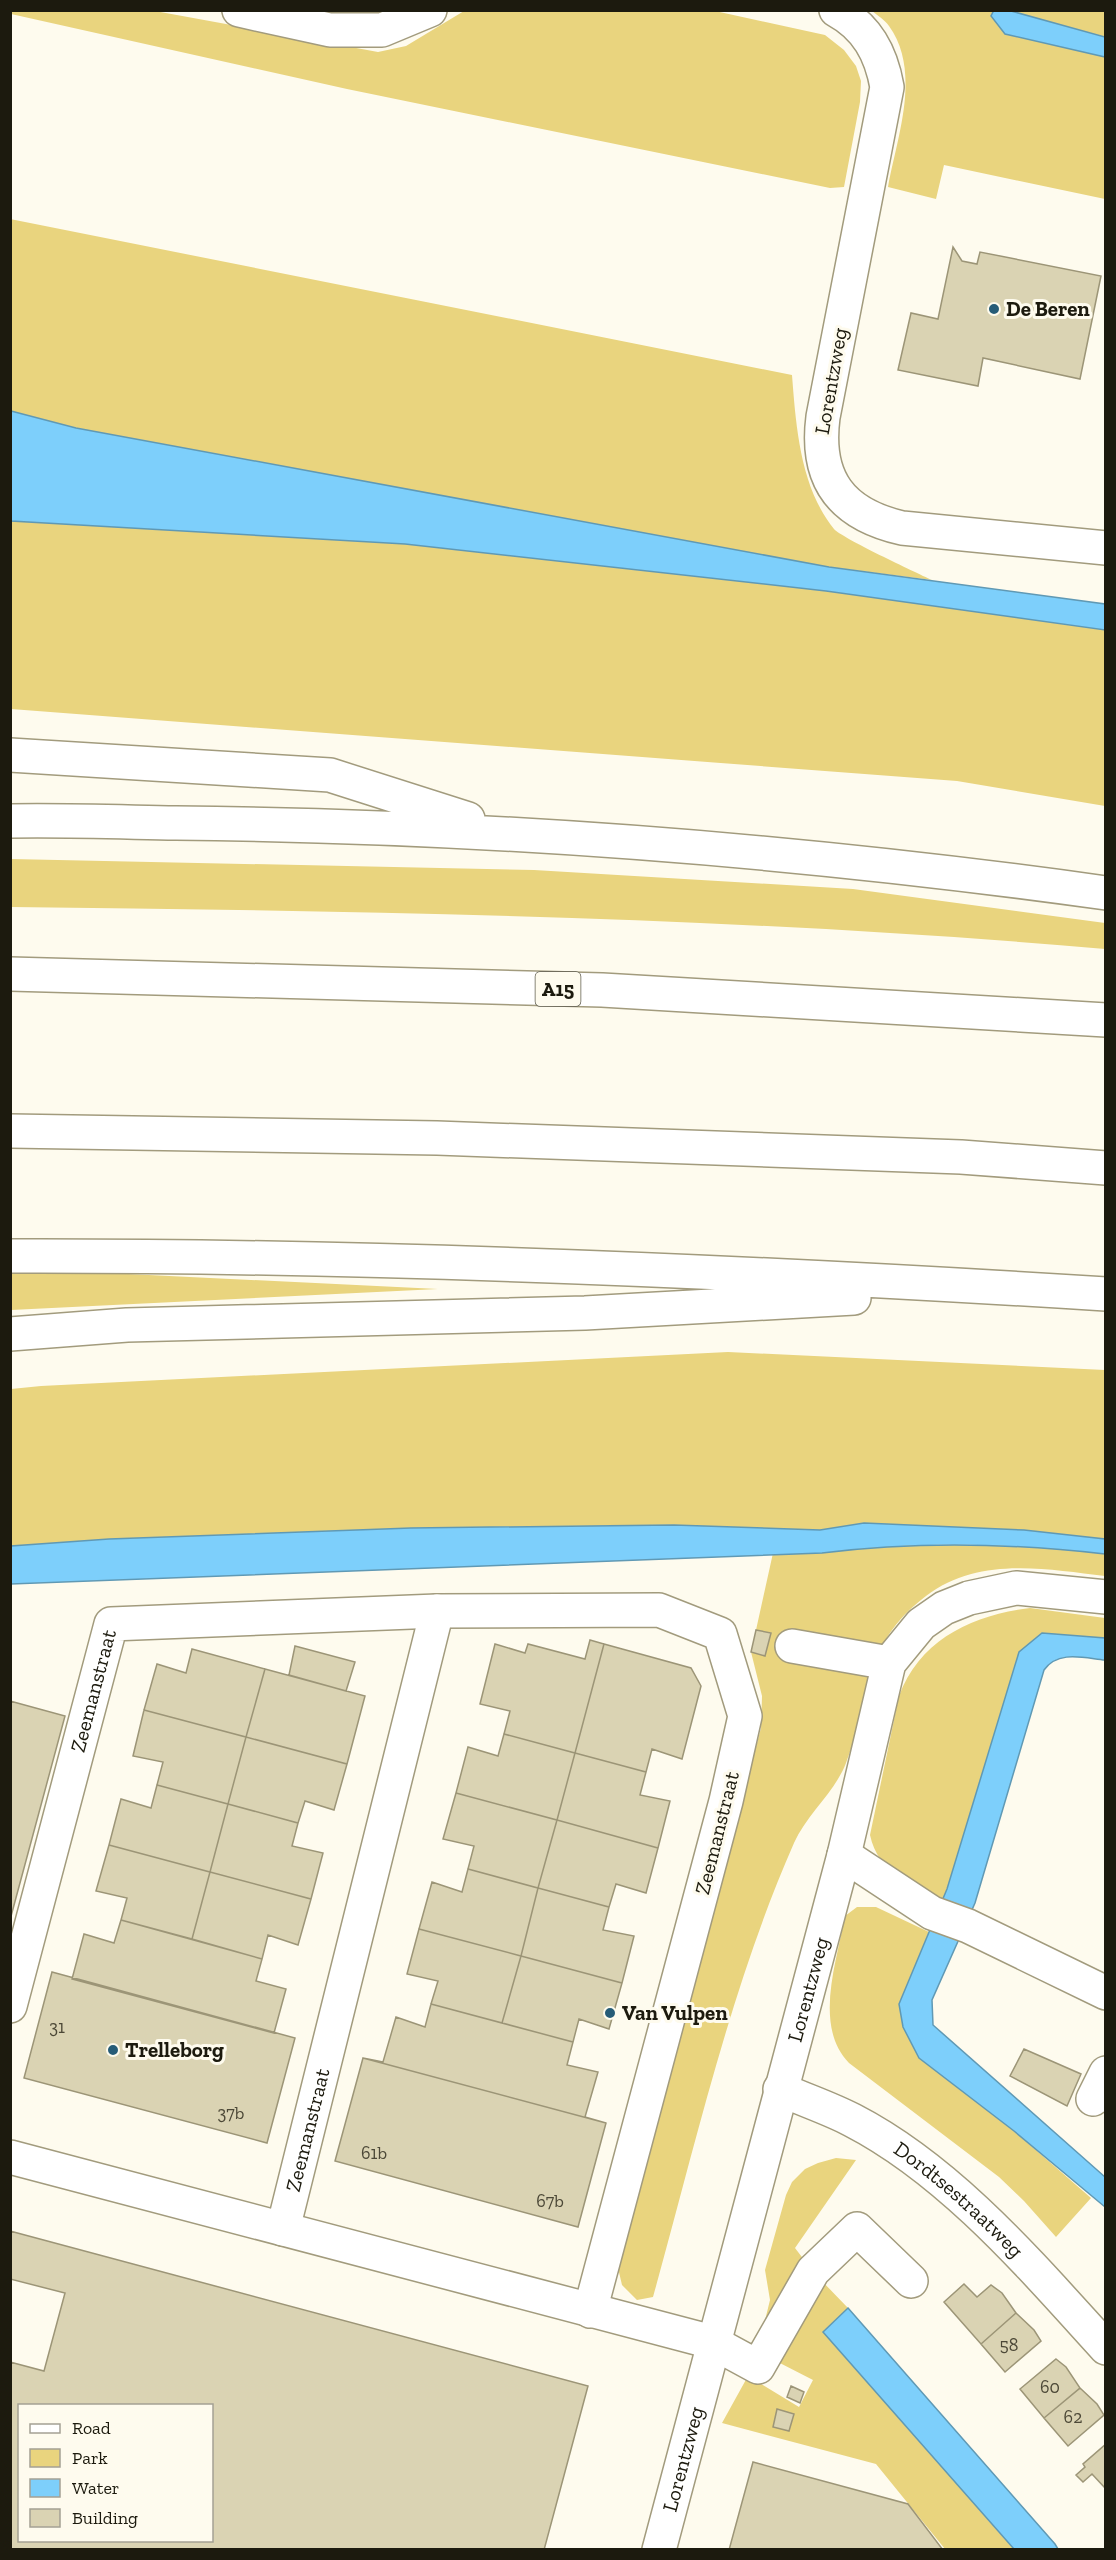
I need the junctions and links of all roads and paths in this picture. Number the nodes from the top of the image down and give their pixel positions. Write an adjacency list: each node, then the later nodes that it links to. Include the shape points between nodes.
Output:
1 (239, 10): 2 (main road, via 330,30 382,30)
2 (430, 10)
3 (836, 10): 4 (main road, Lorentzweg, via 863,29 883,65 887,87 823,417 820,442 831,482 854,510 885,525)
4 (1106, 548)
5 (10, 755): 7 (main road, via 330,775)
6 (10, 821): 7 (main road, via 281,824)
7 (506, 832): 8 (main road, via 788,857)
8 (1106, 893)
9 (10, 974): 10 (main road, A15, via 602,990)
10 (1106, 1020)
11 (10, 1131): 12 (main road, via 473,1140 962,1157)
12 (1106, 1168)
13 (10, 1256): 14 (main road, via 584,1266)
14 (1018, 1288): 15 (main road); 16 (main road, via 585,1313 127,1325)
15 (1106, 1294)
16 (10, 1334)
17 (1106, 1597): 20 (main road, Lorentzweg, via 1016,1588 969,1598 944,1608 921,1624)
18 (437, 1611): 23 (main road, Zeemanstraat, via 111,1624); 26 (main road, Zeemanstraat); 28 (main road, Zeemanstraat, via 659,1610 720,1634 745,1716 726,1801)
19 (792, 1646): 20 (main road)
20 (889, 1663): 21 (main road, Lorentzweg)
21 (844, 1855): 22 (main road, via 932,1913 968,1926); 24 (main road, Lorentzweg)
22 (1106, 1993)
23 (10, 2006)
24 (780, 2089): 29 (main road, Lorentzweg); 30 (main road, Dordtsestraatweg, via 852,2120 919,2164 970,2206)
25 (10, 2157): 26 (main road)
26 (283, 2229): 28 (main road)
27 (911, 2281): 29 (main road, via 857,2229 813,2271 758,2367)
28 (590, 2311): 29 (main road)
29 (712, 2342): 31 (main road, Lorentzweg)
30 (1106, 2348)
31 (659, 2550)

